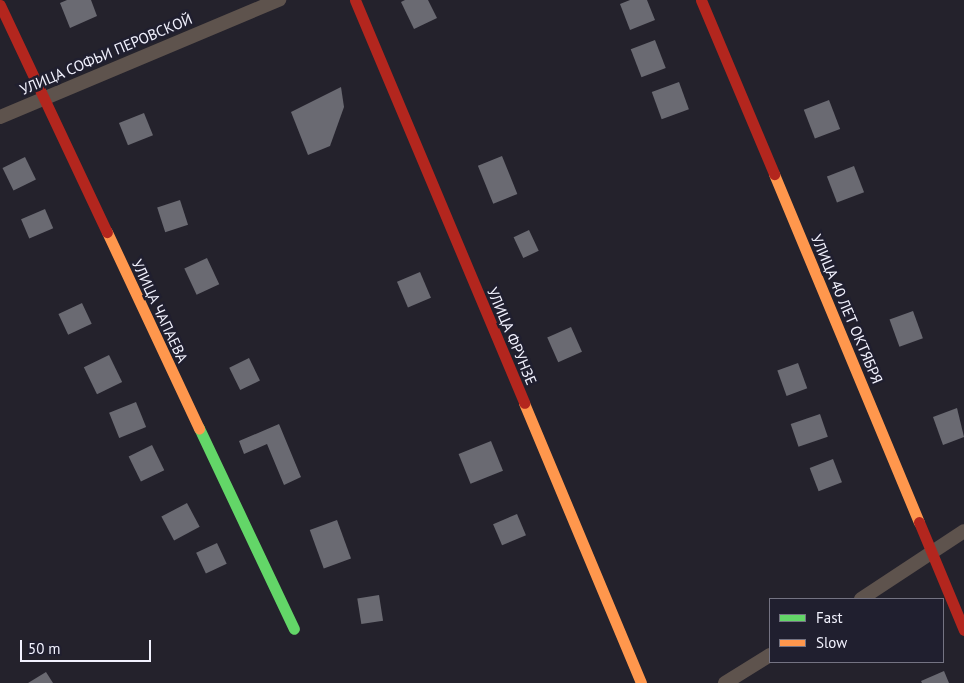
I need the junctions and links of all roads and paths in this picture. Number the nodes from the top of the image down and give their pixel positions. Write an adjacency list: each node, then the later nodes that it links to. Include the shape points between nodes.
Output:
1 (279, 0): 5 (street, УЛИЦА СОФЬИ ПЕРОВСКОЙ)
2 (355, 0): 13 (street, УЛИЦА ФРУНЗЕ)
3 (701, 0): 8 (street, УЛИЦА 40 ЛЕТ ОКТЯБРЯ)
4 (0, 5): 5 (street, УЛИЦА ЧАПАЕВА)
5 (42, 98): 6 (street, УЛИЦА СОФЬИ ПЕРОВСКОЙ); 10 (street, УЛИЦА ЧАПАЕВА)
6 (0, 116)
7 (964, 531): 8 (street)
8 (933, 555): 9 (street); 11 (street, УЛИЦА 40 ЛЕТ ОКТЯБРЯ)
9 (863, 598)
10 (294, 629)
11 (964, 630)
12 (769, 656): 14 (street)
13 (641, 683)
14 (725, 683)

